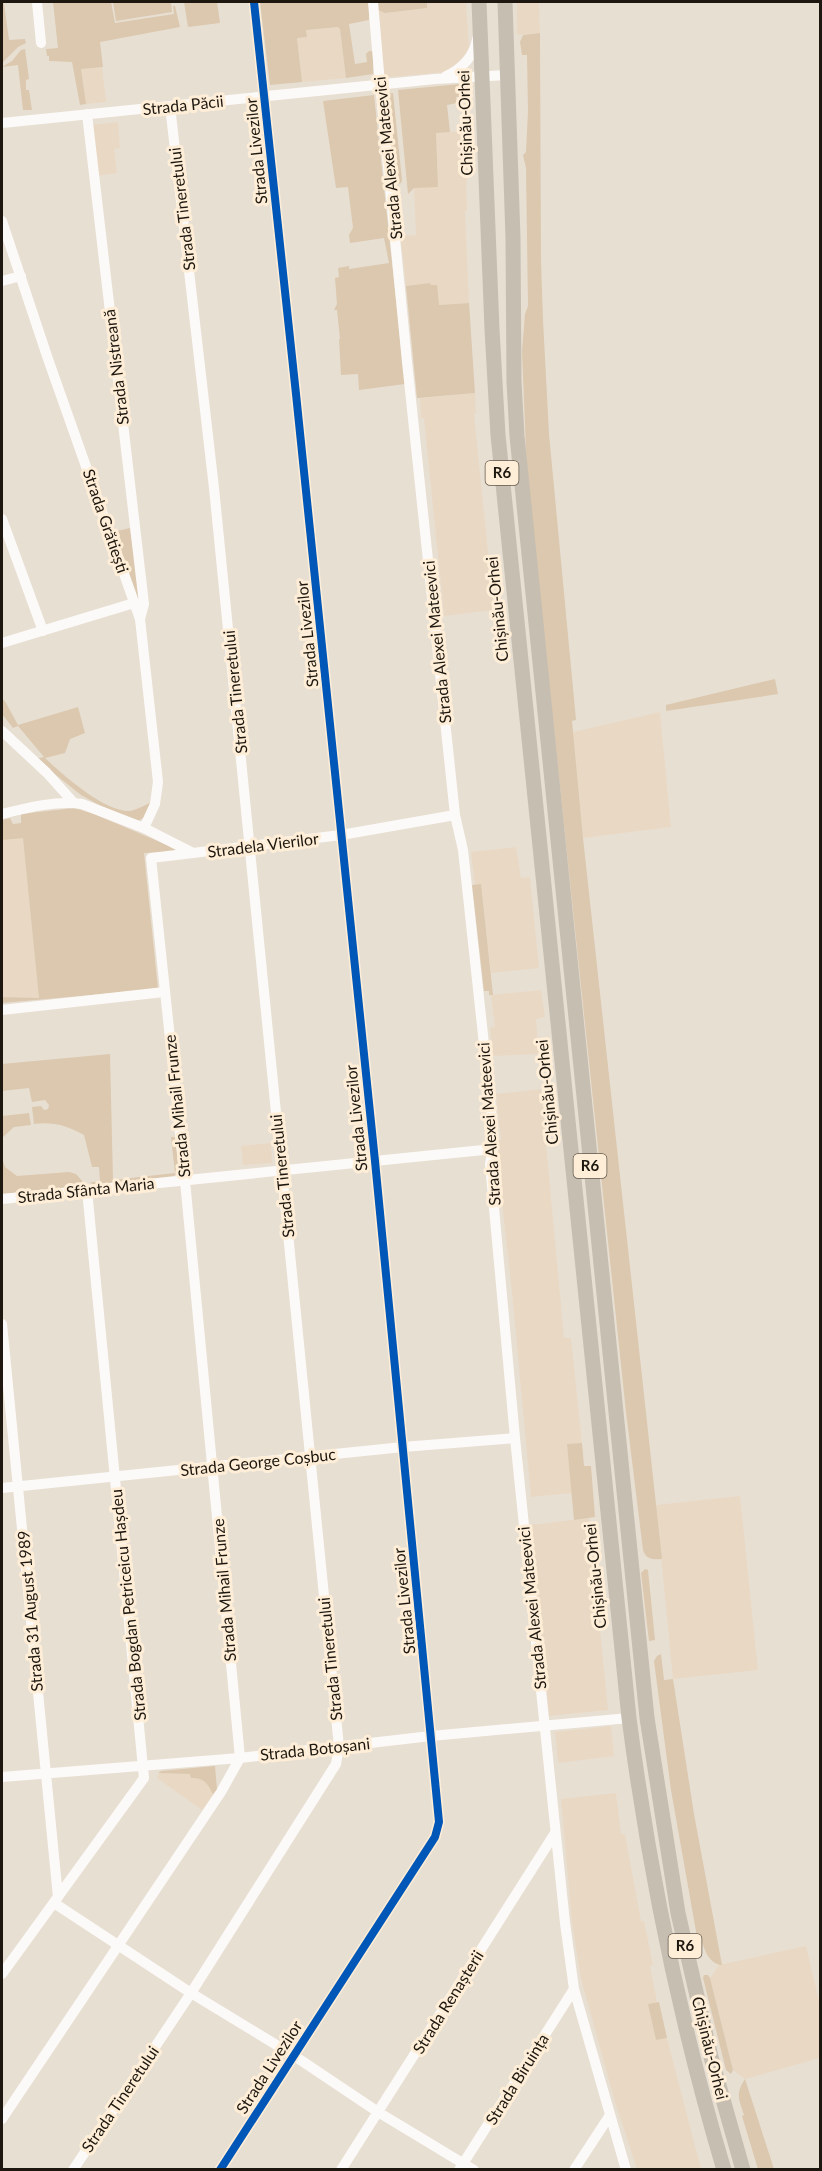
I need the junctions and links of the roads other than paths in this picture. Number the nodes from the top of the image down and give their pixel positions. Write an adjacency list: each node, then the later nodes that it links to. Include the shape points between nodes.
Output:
1 (37, 2): 7 (street)
2 (254, 2): 12 (street, Strada Livezilor)
3 (374, 2): 11 (street, Strada Alexei Mateevici)
4 (479, 2): 6 (highway, Chișinău-Orhei / R6)
5 (505, 2): 8 (highway, Chișinău-Orhei / R6)
6 (480, 21): 9 (highway, Chișinău-Orhei / R6); 10 (street, via 476,45 466,61 456,72)
7 (41, 43)
8 (507, 75): 9 (street, Strada Păcii); 74 (highway, Chișinău-Orhei / R6, via 517,436 647,1718 678,1913 711,2057)
9 (482, 76): 10 (street, Strada Păcii); 48 (highway, Chișinău-Orhei / R6, via 492,329 504,496)
10 (435, 79): 11 (street, Strada Păcii)
11 (380, 84): 12 (street, Strada Păcii); 27 (street, Strada Alexei Mateevici)
12 (263, 96): 13 (street, Strada Păcii); 29 (street, Strada Livezilor)
13 (170, 106): 14 (street, Strada Păcii); 30 (street, Strada Tineretului)
14 (87, 114): 15 (street, Strada Păcii); 21 (street, Strada Nistreană, via 144,604)
15 (2, 123)
16 (2, 221): 17 (street, Strada Grătiești)
17 (21, 276): 18 (street); 20 (street, Strada Grătiești)
18 (2, 281)
19 (2, 519): 22 (street)
20 (134, 603): 21 (street, Strada Grătiești); 22 (street)
21 (140, 619): 28 (street, Strada Grătiești, via 158,782 155,804)
22 (43, 631): 23 (street)
23 (2, 643)
24 (2, 731): 25 (street, Stradela Vierilor)
25 (75, 803): 26 (street); 28 (street, Stradela Vierilor)
26 (2, 814)
27 (455, 814): 29 (street, Stradela Vierilor); 34 (street, Strada Alexei Mateevici, via 463,850)
28 (144, 828): 31 (street, Stradela Vierilor)
29 (340, 835): 30 (street, Stradela Vierilor); 35 (street, Strada Livezilor)
30 (250, 846): 31 (street, Stradela Vierilor); 36 (street, Strada Tineretului)
31 (193, 853): 32 (street, Strada Mihail Frunze, via 151,858)
32 (164, 992): 33 (street); 37 (street, Strada Mihail Frunze)
33 (2, 1010)
34 (493, 1149): 35 (street, Strada Sfânta Maria); 41 (street, Strada Alexei Mateevici, via 490,1164)
35 (375, 1161): 36 (street, Strada Sfânta Maria); 42 (street, Strada Livezilor)
36 (282, 1171): 37 (street, Strada Sfânta Maria); 43 (street, Strada Tineretului)
37 (184, 1180): 38 (street, Strada Sfânta Maria); 44 (street, Strada Mihail Frunze)
38 (87, 1190): 39 (street, Strada Sfânta Maria); 45 (street, Strada Bogdan Petriceicu Hașdeu)
39 (2, 1199)
40 (2, 1324): 46 (street, Strada 31 August 1989)
41 (515, 1438): 42 (street, Strada George Coșbuc); 49 (street, Strada Alexei Mateevici)
42 (403, 1447): 43 (street, Strada George Coșbuc); 50 (street, Strada Livezilor)
43 (310, 1456): 44 (street, Strada George Coșbuc); 51 (street, Strada Tineretului)
44 (212, 1466): 45 (street, Strada George Coșbuc); 52 (street, Strada Mihail Frunze)
45 (115, 1478): 46 (street, Strada George Coșbuc); 53 (street, Strada Bogdan Petriceicu Hașdeu)
46 (18, 1487): 47 (street, Strada George Coșbuc); 54 (street, Strada 31 August 1989)
47 (2, 1488)
48 (629, 1718): 49 (street, Strada Botoșani); 73 (highway, Chișinău-Orhei / R6, via 657,1901 678,1998)
49 (543, 1726): 50 (street, Strada Botoșani); 56 (street, Strada Alexei Mateevici)
50 (431, 1736): 51 (street, Strada Botoșani); 62 (street, Strada Livezilor, via 439,1822 435,1838)
51 (339, 1747): 52 (street, Strada Botoșani); 61 (street, Strada Tineretului, via 336,1764)
52 (240, 1758): 53 (street, Strada Botoșani); 58 (street)
53 (143, 1765): 54 (street, Strada Botoșani); 57 (street, Strada Bogdan Petriceicu Hașdeu, via 144,1778)
54 (46, 1773): 55 (street, Strada Botoșani); 57 (street, Strada 31 August 1989)
55 (2, 1778)
56 (555, 1833): 60 (street, Strada Alexei Mateevici); 63 (street, Strada Renașterii)
57 (56, 1900): 58 (street); 59 (street, Strada Bogdan Petriceicu Hașdeu)
58 (117, 1945): 61 (street); 65 (street)
59 (2, 1974)
60 (574, 1989): 64 (street, Strada Alexei Mateevici); 66 (street, Strada Biruința)
61 (191, 1993): 62 (street); 67 (street, Strada Tineretului)
62 (293, 2055): 63 (street); 68 (street, Strada Livezilor)
63 (378, 2112): 66 (street); 69 (street, Strada Renașterii)
64 (610, 2115): 71 (street); 72 (street, Strada Alexei Mateevici)
65 (2, 2119)
66 (462, 2166): 70 (street)
67 (73, 2169)
68 (220, 2169)
69 (341, 2169)
70 (474, 2169)
71 (574, 2169)
72 (626, 2169)
73 (724, 2169)
74 (743, 2169)

